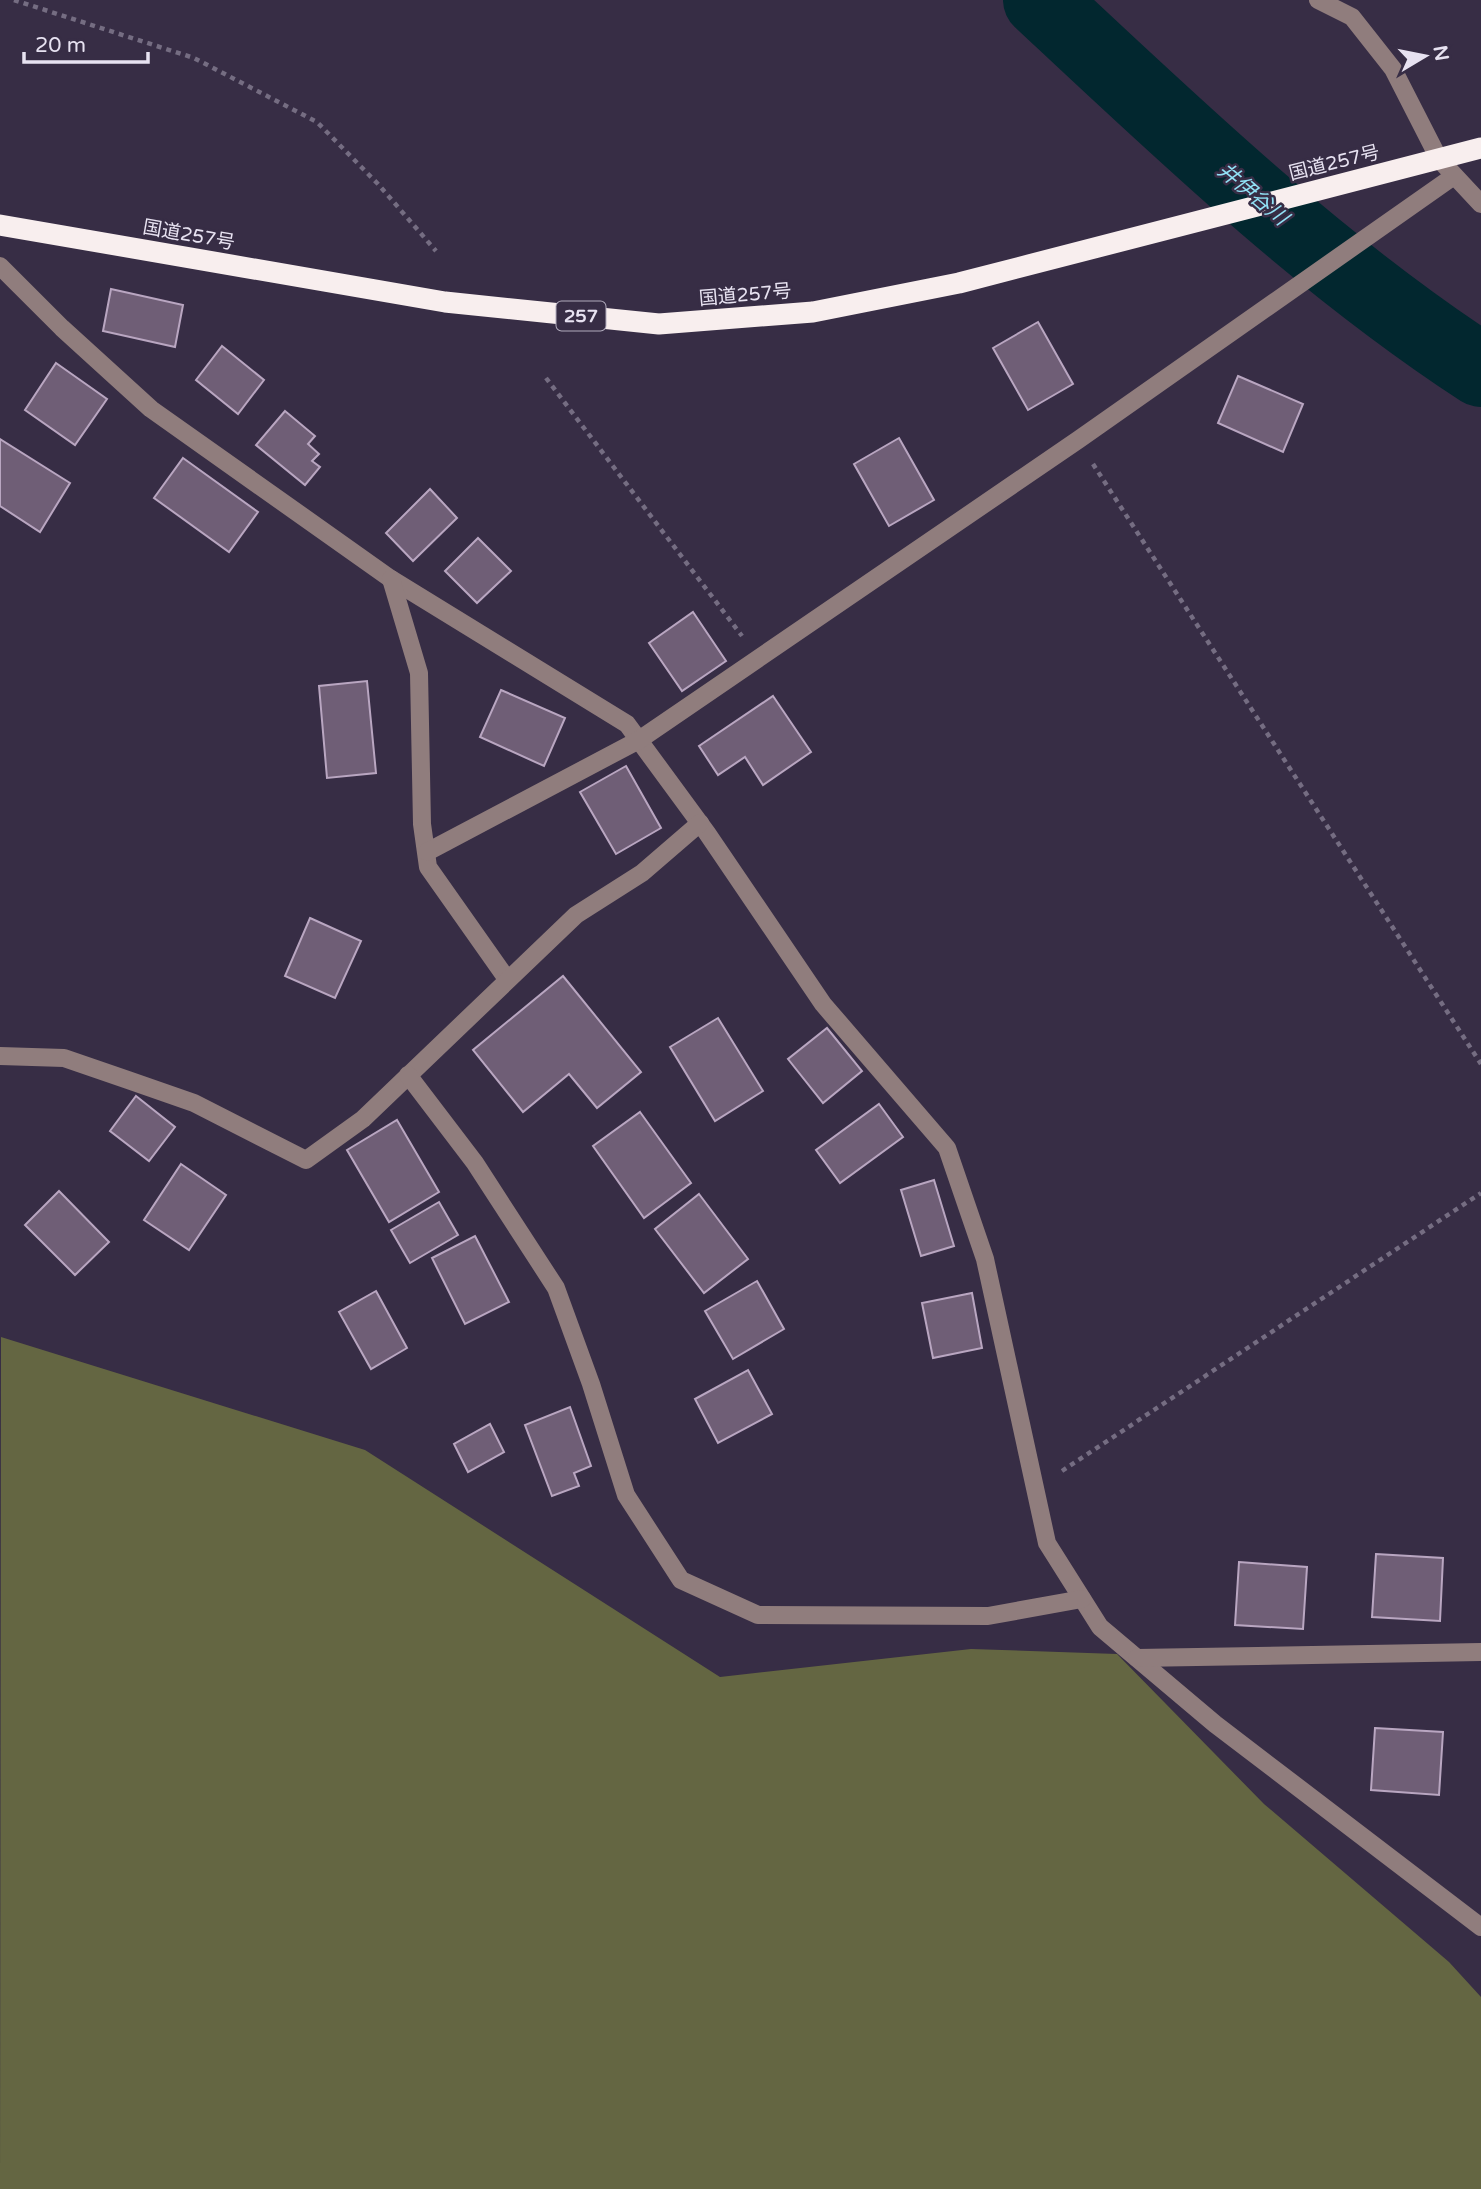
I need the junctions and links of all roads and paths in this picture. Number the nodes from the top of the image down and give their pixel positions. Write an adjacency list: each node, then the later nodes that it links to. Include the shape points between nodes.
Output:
1 (14, 0): 8 (path, via 194,58 317,122)
2 (1318, 0): 4 (street, via 1352,17 1393,69)
3 (1481, 148): 4 (highway, 国道257号 / 257)
4 (1439, 159): 5 (street); 7 (highway, 国道257号 / 257, via 959,283 813,312 659,324 445,302)
5 (1454, 176): 6 (street); 11 (street)
6 (1481, 204)
7 (0, 225)
8 (436, 251)
9 (0, 265): 12 (street, via 150,409)
10 (546, 377): 13 (path)
11 (1078, 440): 13 (street); 19 (path)
12 (391, 579): 14 (street, via 627,724); 16 (street, via 419,673 422,824)
13 (759, 659): 14 (street)
14 (639, 740): 15 (street); 16 (street)
15 (700, 823): 17 (street, via 642,873 576,915); 22 (street, via 823,1004 947,1149 985,1259)
16 (427, 852): 17 (street, via 428,867)
17 (508, 979): 20 (street)
18 (0, 1056): 20 (street, via 64,1058 115,1075 194,1103 306,1160 363,1119)
19 (1481, 1064)
20 (408, 1075): 23 (street, via 475,1163 556,1288 626,1494 681,1580 758,1615 988,1616)
21 (1481, 1192): 22 (path)
22 (1034, 1489): 23 (street, via 1047,1543)
23 (1082, 1599): 25 (street, via 1100,1627)
24 (1481, 1652): 25 (street)
25 (1137, 1658): 26 (street, via 1215,1724)
26 (1481, 1927)

